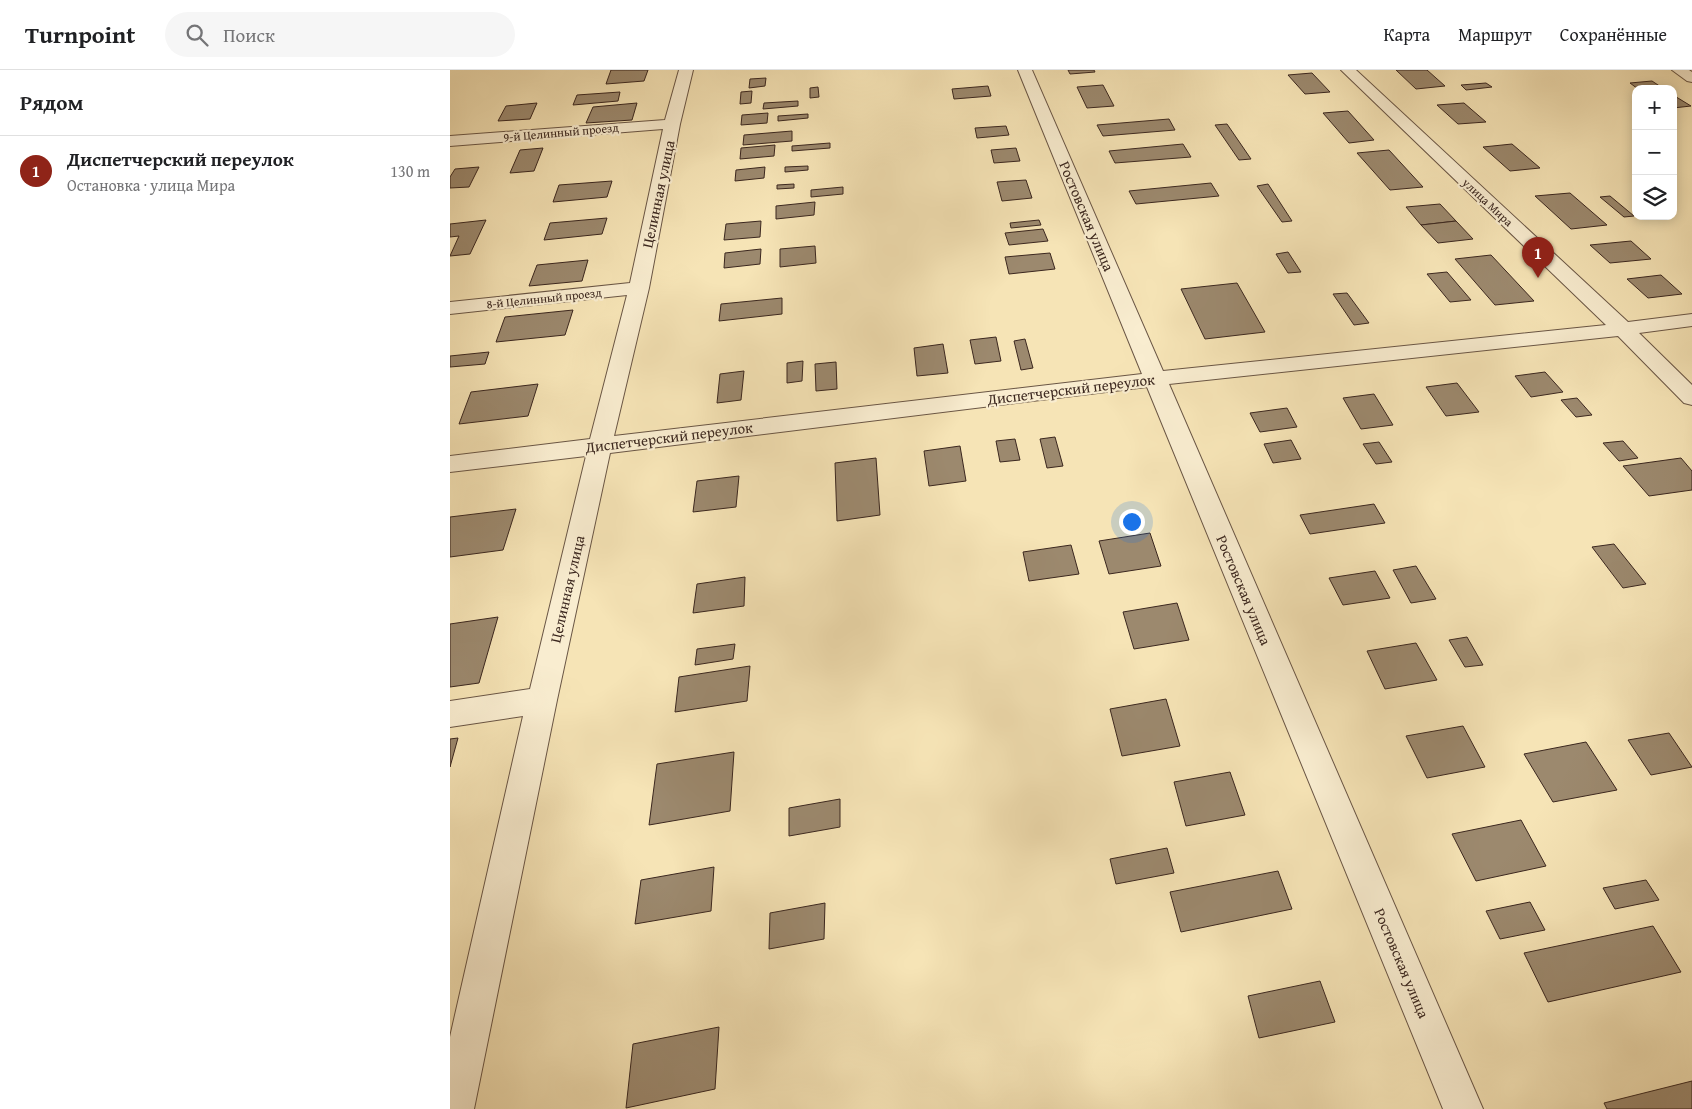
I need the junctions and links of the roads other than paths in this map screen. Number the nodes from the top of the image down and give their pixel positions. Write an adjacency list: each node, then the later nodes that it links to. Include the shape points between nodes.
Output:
1 (686, 70): 6 (street, Целинная улица)
2 (1025, 70): 12 (street, Ростовская улица)
3 (1348, 70): 11 (street, улица Мира)
4 (1678, 70): 5 (street)
5 (1692, 78)
6 (672, 124): 7 (street, 9-й Целинный проезд); 8 (street, Целинная улица)
7 (450, 141)
8 (639, 288): 9 (street, 8-й Целинный проезд); 14 (street, Целинная улица)
9 (450, 308)
10 (1692, 320): 11 (street, Диспетчерский переулок)
11 (1622, 329): 12 (street, Диспетчерский переулок); 13 (street, улица Мира)
12 (1155, 379): 14 (street, Диспетчерский переулок); 19 (street, Ростовская улица)
13 (1692, 398)
14 (600, 446): 15 (street, Диспетчерский переулок); 16 (street, Целинная улица)
15 (450, 464)
16 (542, 700): 17 (street); 18 (street, Целинная улица)
17 (450, 714)
18 (454, 1109)
19 (1463, 1109)

